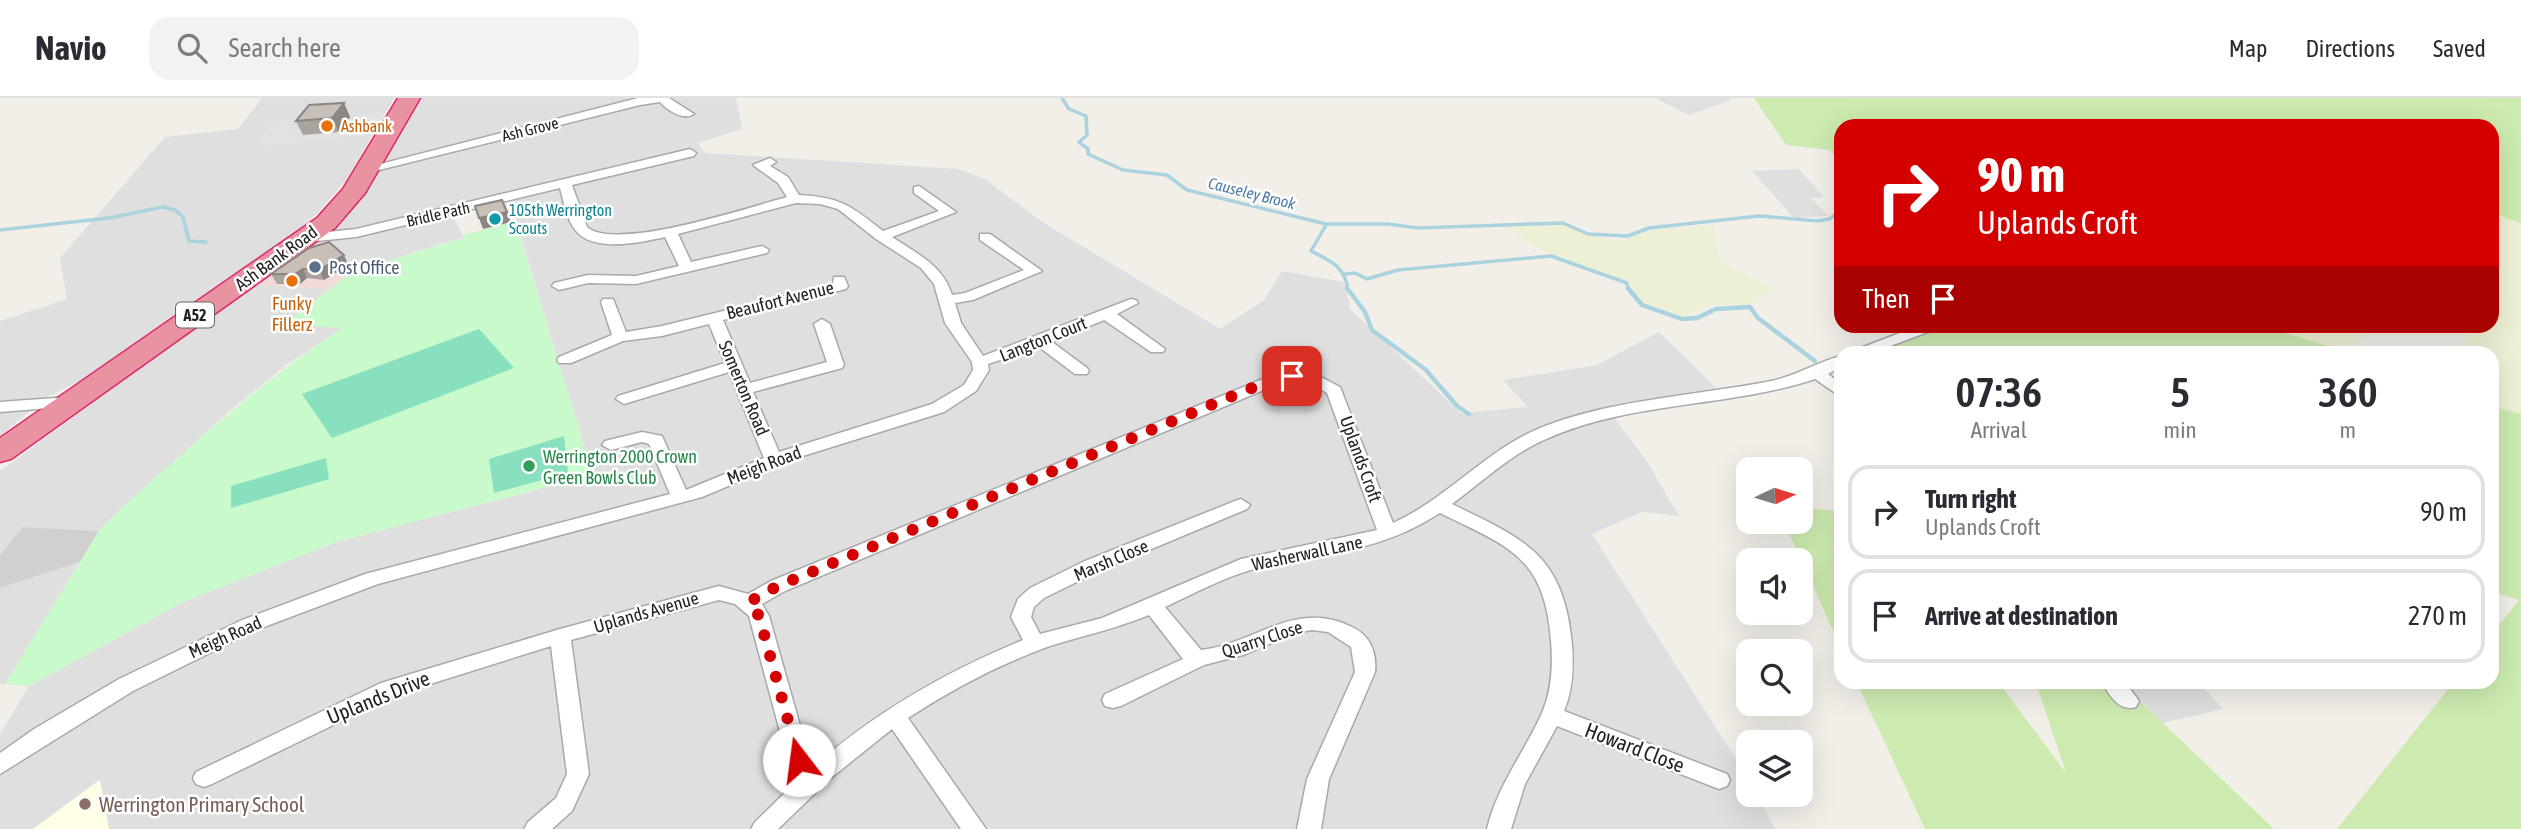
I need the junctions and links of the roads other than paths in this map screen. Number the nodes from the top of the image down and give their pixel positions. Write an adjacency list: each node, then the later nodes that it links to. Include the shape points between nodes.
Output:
1 (409, 98): 5 (highway, Ash Bank Road / A52)
2 (688, 114): 5 (street, Ash Grove, via 663,98 640,101)
3 (690, 153): 6 (street, Bridle Path)
4 (770, 162): 8 (street, via 759,164 783,180)
5 (367, 169): 12 (highway, Ash Bank Road / A52, via 338,210)
6 (565, 184): 9 (street, via 582,229 591,236 619,240); 12 (street, Bridle Path, via 356,233)
7 (919, 190): 10 (street, via 949,212)
8 (795, 200): 9 (street); 10 (street, via 843,206)
9 (669, 231): 14 (street)
10 (881, 236): 17 (street, via 936,273)
11 (985, 237): 17 (street, via 1035,271 968,297)
12 (307, 238): 37 (highway, Ash Bank Road / A52)
13 (762, 250): 14 (street)
14 (687, 268): 16 (street, via 636,280 588,279)
15 (839, 280): 21 (street, Beaufort Avenue, via 841,286)
16 (559, 286)
17 (947, 300): 29 (street, via 953,323)
18 (608, 302): 24 (street)
19 (1131, 303): 20 (street, Langton Court)
20 (1106, 314): 25 (street, Langton Court); 27 (street, Langton Court)
21 (714, 317): 24 (street); 30 (street, Somerton Road)
22 (822, 324): 35 (street, via 836,365)
23 (1912, 333): 26 (street)
24 (620, 337): 28 (street)
25 (1041, 341): 29 (street, Langton Court); 32 (street)
26 (1875, 346)
27 (1157, 349)
28 (565, 360)
29 (980, 362): 41 (street, Meigh Road, via 975,382 947,403)
30 (734, 365): 35 (street, Somerton Road); 36 (street)
31 (1834, 365): 33 (street, Washerwall Lane)
32 (1081, 371)
33 (1819, 374): 34 (street); 44 (street, Washerwall Lane, via 1597,418 1532,436)
34 (1834, 386)
35 (744, 389): 41 (street, Somerton Road)
36 (624, 399)
37 (69, 402): 38 (street); 40 (highway, Ash Bank Road / A52)
38 (0, 407)
39 (611, 445): 42 (street, via 642,437 656,439)
40 (0, 452)
41 (774, 460): 42 (street, Meigh Road)
42 (680, 498): 56 (street, Meigh Road, via 372,579 291,608 126,685)
43 (1241, 505): 49 (street, Marsh Close, via 1037,593 1025,604 1021,617)
44 (1439, 505): 45 (street, Washerwall Lane); 55 (street, via 1512,543 1548,580 1557,605 1564,661 1562,688)
45 (1388, 534): 46 (street, Uplands Croft, via 1334,390 1313,378 1281,377 1092,453); 47 (street, Washerwall Lane, via 1346,547 1249,564)
46 (749, 602): 48 (street, Uplands Avenue, via 729,594 703,595); 59 (street, via 759,616)
47 (1153, 606): 49 (street, Washerwall Lane); 50 (street, Quarry Close)
48 (560, 636): 57 (street, Uplands Drive, via 388,689); 60 (street, via 578,774 564,804)
49 (1035, 644): 54 (street, Washerwall Lane)
50 (1199, 658): 52 (street); 63 (street, Quarry Close, via 1308,623 1338,627 1361,645 1365,672 1318,779)
51 (2118, 689): 53 (street)
52 (1113, 700)
53 (2128, 701)
54 (894, 715): 59 (street, Washerwall Lane); 62 (street)
55 (1552, 715): 58 (street, Howard Close); 64 (street, via 1503,807)
56 (0, 765)
57 (204, 779)
58 (1719, 780)
59 (806, 785): 61 (street, Washerwall Lane)
60 (536, 829)
61 (763, 829)
62 (974, 829)
63 (1309, 829)
64 (1499, 829)

